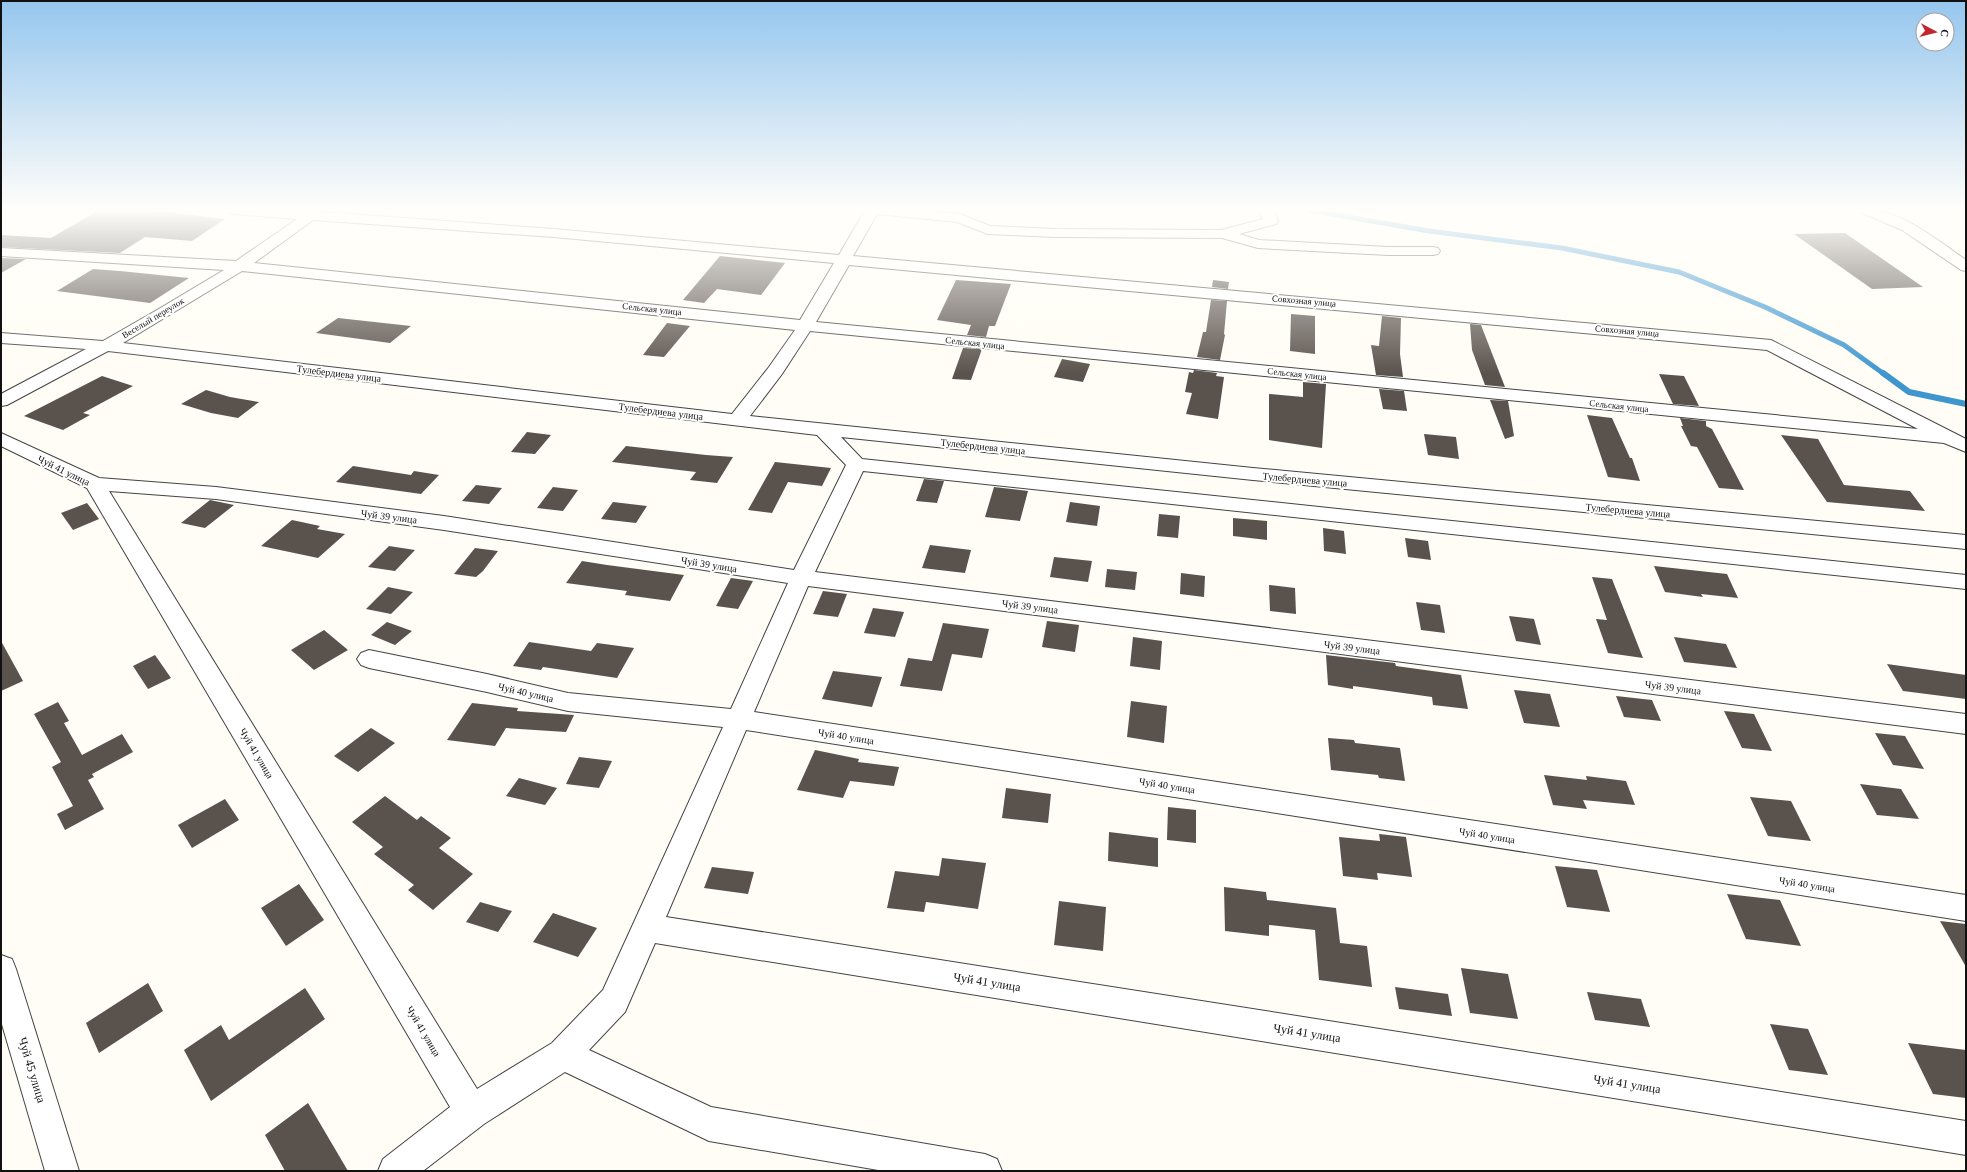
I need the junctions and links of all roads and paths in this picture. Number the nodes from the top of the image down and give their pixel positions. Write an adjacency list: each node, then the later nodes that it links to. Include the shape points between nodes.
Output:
1 (218, 265): 4 (street, Сельская улица)
2 (841, 265): 5 (street)
3 (906, 265): 11 (street, Совхозная улица, via 1771,344)
4 (240, 266): 5 (street, Сельская улица); 7 (street, Веселый переулок)
5 (806, 326): 9 (street, via 761,392); 11 (street, Сельская улица)
6 (1, 338): 7 (street, Тулебердиева улица)
7 (108, 346): 8 (street, Веселый переулок); 9 (street, Тулебердиева улица)
8 (1, 401)
9 (737, 420): 10 (street, Тулебердиева улица)
10 (823, 430): 14 (street); 16 (street, Тулебердиева улица, via 1261,475)
11 (1948, 438): 13 (street, Совхозная улица)
12 (1, 439): 15 (street, Чуй 41 улица)
13 (1966, 446)
14 (856, 464): 17 (street); 18 (street)
15 (95, 484): 17 (street, Чуй 39 улица, via 216,493 428,521); 26 (street, Чуй 41 улица)
16 (1966, 542)
17 (801, 578): 20 (street); 21 (street, Чуй 39 улица)
18 (1966, 582)
19 (368, 659): 20 (street, Чуй 40 улица, via 568,702)
20 (739, 719): 22 (street, Чуй 40 улица); 23 (street)
21 (1966, 724)
22 (1966, 908)
23 (648, 928): 25 (street, via 614,1001); 27 (street, Чуй 41 улица)
24 (1, 969): 28 (street, Чуй 45 улица)
25 (563, 1054): 26 (street); 30 (street, via 709,1124)
26 (472, 1112): 29 (street)
27 (1966, 1138)
28 (62, 1171)
29 (395, 1171)
30 (985, 1171)

